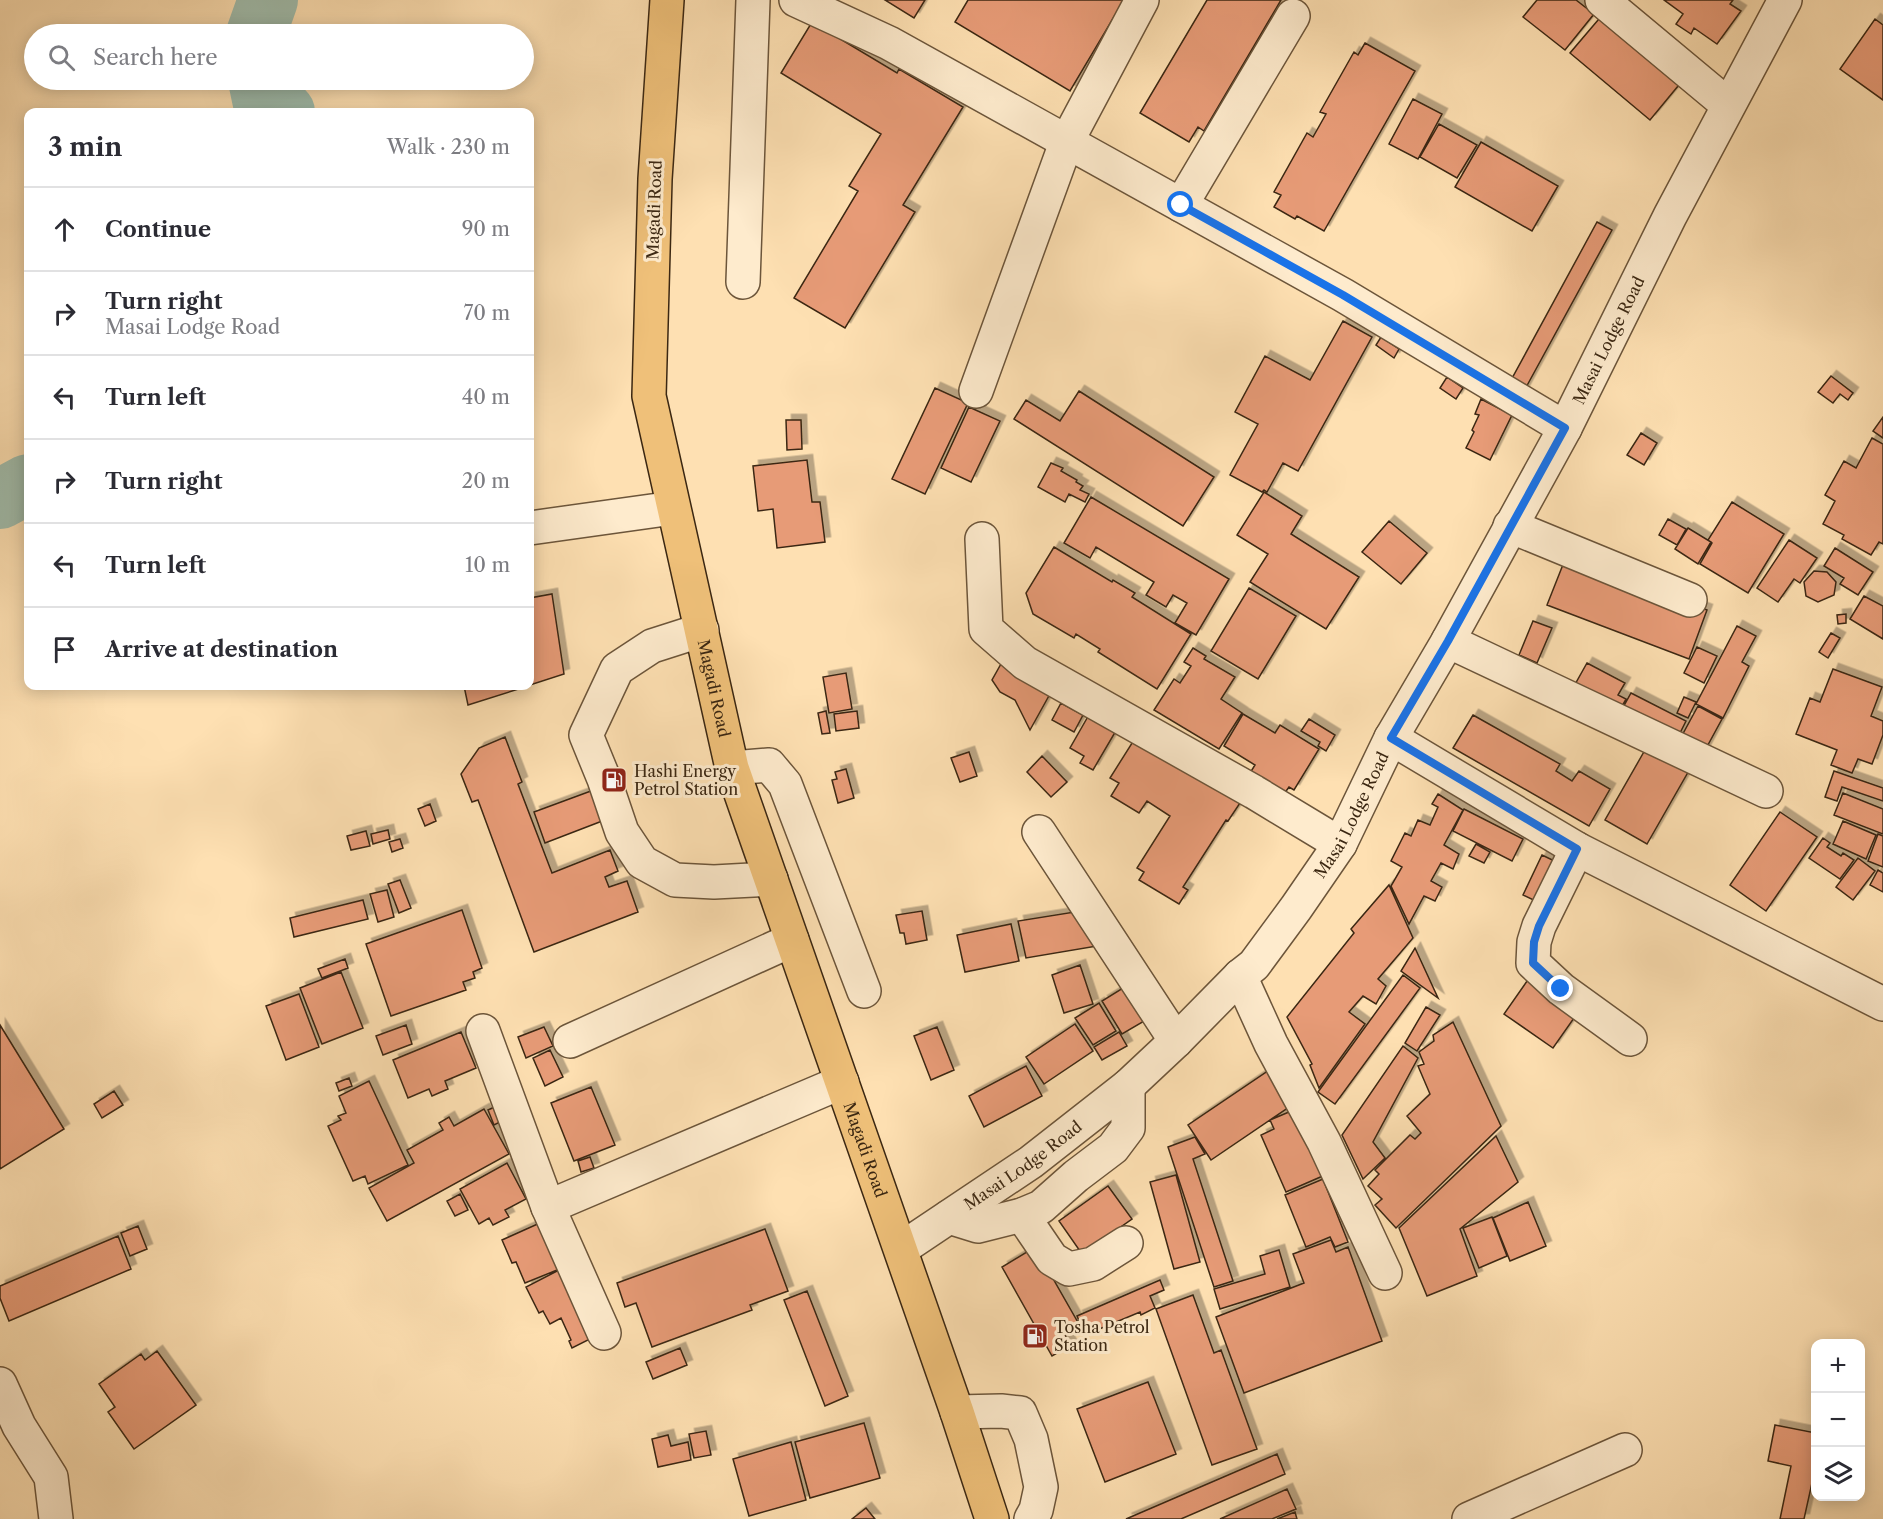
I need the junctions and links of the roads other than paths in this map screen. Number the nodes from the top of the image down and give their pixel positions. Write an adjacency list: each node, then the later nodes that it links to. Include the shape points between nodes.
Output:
1 (667, 0): 14 (highway, Magadi Road, via 655,179 649,396)
2 (753, 0): 11 (street)
3 (796, 0): 9 (street, via 889,43)
4 (1142, 0): 9 (street)
5 (1602, 0): 8 (street)
6 (1785, 0): 8 (street, Masai Lodge Road)
7 (1293, 16): 10 (street)
8 (1728, 105): 13 (street, Masai Lodge Road)
9 (1066, 142): 10 (street); 12 (street)
10 (1181, 205): 13 (street, via 1343,295)
11 (743, 282)
12 (975, 391)
13 (1565, 428): 15 (street, Masai Lodge Road)
14 (673, 508): 16 (street); 19 (highway, Magadi Road)
15 (1510, 526): 18 (street); 20 (street, Masai Lodge Road)
16 (534, 527)
17 (982, 539): 25 (street, via 986,628 1025,663)
18 (1690, 600)
19 (702, 630): 22 (highway, Magadi Road); 27 (street, via 651,646 616,669 586,735 622,832 642,862 675,880)
20 (1448, 641): 21 (street, Masai Lodge Road); 23 (street)
21 (1391, 738): 25 (street, Masai Lodge Road); 26 (street)
22 (732, 768): 27 (highway, Magadi Road); 30 (street, via 769,765 785,784)
23 (1767, 791)
24 (1039, 832): 35 (street)
25 (1340, 844): 29 (street, Masai Lodge Road, via 1254,966)
26 (1577, 849): 31 (street); 33 (street, via 1539,926 1533,963 1561,989)
27 (771, 879): 28 (highway, Magadi Road)
28 (792, 940): 34 (street); 36 (highway, Magadi Road)
29 (1240, 976): 35 (street, Masai Lodge Road); 43 (street)
30 (864, 991)
31 (1883, 1004)
32 (483, 1031): 38 (street)
33 (1630, 1039)
34 (570, 1041)
35 (1176, 1041): 37 (street, Masai Lodge Road)
36 (842, 1082): 38 (street); 42 (highway, Magadi Road)
37 (1128, 1086): 39 (street, via 1128,1128 1113,1148 1041,1207); 40 (street, Masai Lodge Road, via 1031,1162)
38 (548, 1207): 44 (street)
39 (1022, 1215): 40 (street, via 978,1226); 41 (street, via 1052,1259 1069,1269 1093,1264)
40 (949, 1217): 42 (street, Masai Lodge Road)
41 (1126, 1243)
42 (901, 1249): 46 (highway, Magadi Road)
43 (1385, 1273)
44 (604, 1334)
45 (0, 1384): 48 (street, via 19,1426 51,1477)
46 (957, 1412): 49 (highway, Magadi Road); 50 (street, via 1020,1413 1031,1439 1041,1486)
47 (1625, 1450): 51 (street)
48 (56, 1519)
49 (992, 1519)
50 (1030, 1519)
51 (1470, 1519)

